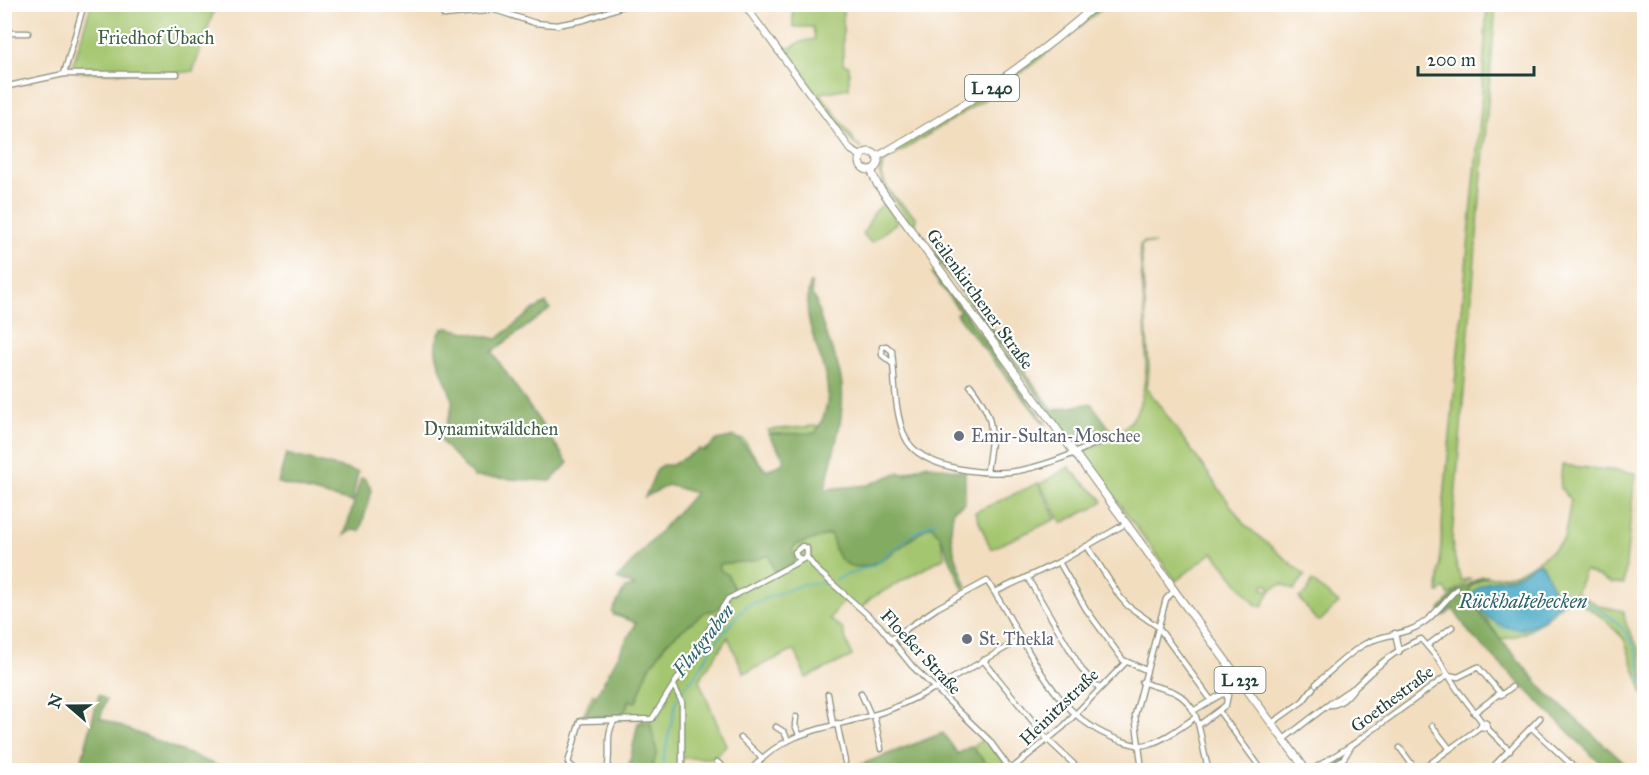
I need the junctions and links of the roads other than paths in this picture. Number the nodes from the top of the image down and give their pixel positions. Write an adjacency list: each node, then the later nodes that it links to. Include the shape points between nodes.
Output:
1 (84, 4): 11 (street)
2 (444, 4): 8 (street, via 444,15)
3 (482, 4): 8 (street)
4 (629, 4): 7 (street)
5 (744, 4): 14 (main road, via 851,150)
6 (1097, 4): 15 (main road, L 240, via 1010,75)
7 (616, 7): 8 (street, via 584,20 556,25 535,23 495,10)
8 (482, 11)
9 (4, 33): 10 (street)
10 (28, 33)
11 (64, 74): 12 (street); 13 (street)
12 (177, 74)
13 (4, 87)
14 (861, 156): 15 (main road, via 871,152); 16 (main road, via 862,167)
15 (877, 157): 16 (main road, via 877,165)
16 (871, 170): 20 (main road, Geilenkirchener Straße / L 232)
17 (893, 364): 21 (street, via 900,422 913,448 944,465)
18 (970, 385): 21 (street, via 989,412 992,424)
19 (1107, 438): 20 (street)
20 (1074, 454): 21 (street, via 1024,470); 22 (main road, Geilenkirchener Straße / L 232)
21 (987, 471)
22 (1126, 524): 23 (street); 26 (main road, Geilenkirchener Straße / L 232)
23 (1087, 546): 24 (street); 29 (street, via 1128,606)
24 (1059, 562): 25 (street); 37 (street, via 1086,609)
25 (1027, 577): 28 (street); 43 (street, via 1083,670)
26 (1172, 586): 29 (street); 59 (main road, Geilenkirchener Straße / L 232)
27 (1457, 589): 31 (street, via 1424,622)
28 (995, 592): 32 (street); 33 (street, via 987,581)
29 (1158, 627): 38 (street); 48 (street)
30 (1452, 627): 34 (street)
31 (1395, 633): 35 (street); 59 (street, via 1362,645 1303,701)
32 (1021, 639): 36 (street); 52 (street)
33 (890, 640): 42 (street, Floeßer Straße); 44 (street, Floeßer Straße, via 876,622 804,558 728,599)
34 (1428, 645): 35 (street, via 1421,639); 39 (street)
35 (1399, 652): 67 (street, via 1347,698)
36 (983, 660): 42 (street); 69 (street)
37 (1126, 662): 38 (street); 43 (street, Heinitzstraße)
38 (1146, 670): 40 (street)
39 (1448, 675): 47 (street, via 1458,677 1478,667); 51 (street); 70 (street, Goethestraße)
40 (1142, 682): 49 (street, via 1180,696); 71 (street, via 1135,715)
41 (1512, 687): 47 (street)
42 (934, 688): 53 (street); 80 (street, Floeßer Straße, via 989,740)
43 (1100, 688): 52 (street, Heinitzstraße)
44 (678, 691): 57 (street, via 653,718); 84 (street)
45 (861, 693): 53 (street)
46 (828, 694): 58 (street)
47 (1501, 695): 51 (street)
48 (1211, 700): 49 (street); 50 (street, via 1228,695 1226,705)
49 (1193, 711): 55 (street)
50 (1219, 711): 60 (street); 93 (street)
51 (1474, 713): 61 (street)
52 (1075, 714): 69 (street, Heinitzstraße); 71 (street, via 1096,730)
53 (873, 715): 58 (street); 73 (street)
54 (796, 717): 65 (street)
55 (1196, 717): 60 (street); 71 (street, via 1164,738)
56 (1540, 718): 64 (street)
57 (615, 720): 82 (street, via 580,721 568,763); 83 (street, via 608,732 611,750)
58 (835, 723): 65 (street); 78 (street)
59 (1272, 723): 67 (main road, Geilenkirchener Straße / L 232)
60 (1199, 725): 92 (street)
61 (1481, 725): 74 (street); 75 (street)
62 (1432, 726): 74 (street)
63 (776, 727): 68 (street)
64 (1532, 728): 75 (street); 98 (street)
65 (799, 734): 68 (street)
66 (741, 738): 76 (street)
67 (1284, 739): 94 (main road, Geilenkirchener Straße / L 232)
68 (788, 740): 76 (street)
69 (1048, 740): 80 (street, Heinitzstraße); 88 (street)
70 (1352, 745): 95 (street, Goethestraße); 96 (street, Goethestraße, via 1344,758)
71 (1137, 746): 89 (street)
72 (1400, 748): 81 (street)
73 (881, 749)
74 (1450, 749): 81 (street)
75 (1510, 751): 97 (street)
76 (762, 758): 79 (street)
77 (717, 762): 85 (street)
78 (845, 762)
79 (756, 765): 86 (street); 87 (street)
80 (1011, 770)
81 (1418, 770)
82 (576, 771)
83 (607, 771)
84 (682, 771)
85 (727, 771)
86 (751, 771)
87 (762, 771)
88 (1080, 771)
89 (1142, 771)
90 (1174, 771): 91 (street)
91 (1198, 771)
92 (1209, 771)
93 (1262, 771)
94 (1306, 771)
95 (1312, 771)
96 (1327, 771)
97 (1490, 771)
98 (1577, 771)

